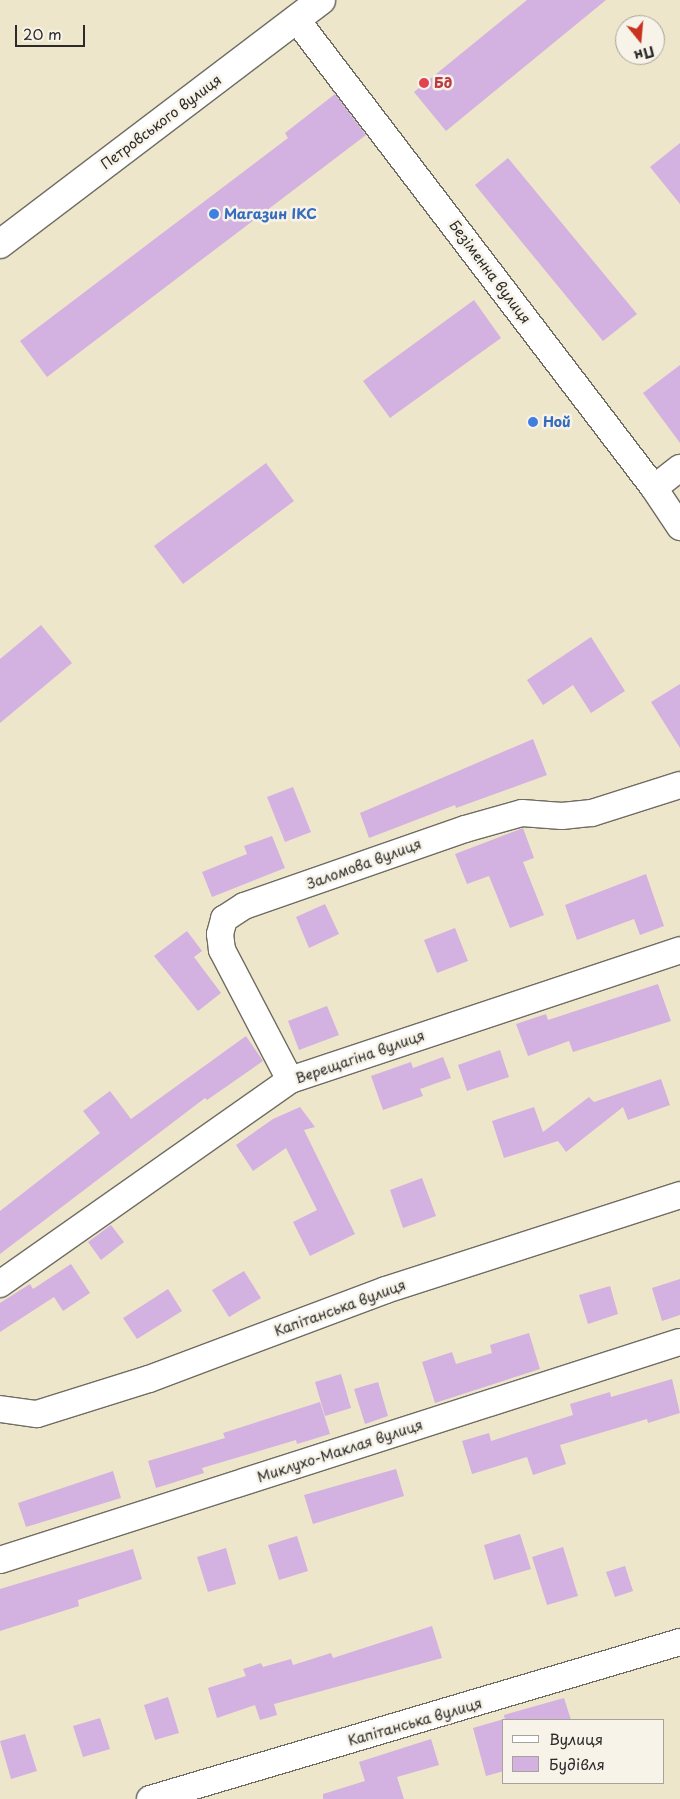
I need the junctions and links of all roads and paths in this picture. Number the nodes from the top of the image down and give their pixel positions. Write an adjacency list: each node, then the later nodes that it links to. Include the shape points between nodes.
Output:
1 (322, 0): 2 (main road, Петровського вулиця)
2 (296, 19): 3 (main road, Петровського вулиця); 5 (street, Безіменна вулиця)
3 (0, 244)
4 (680, 468): 5 (street)
5 (654, 488): 6 (street, Безіменна вулиця)
6 (680, 527)
7 (680, 786): 9 (street, Заломова вулиця, via 592,813 562,816 522,813 465,828 244,906 224,919 220,934 222,950)
8 (680, 950): 9 (street, Верещагіна вулиця)
9 (290, 1080): 11 (street, Верещагіна вулиця)
10 (680, 1195): 13 (street, Капітанська вулиця, via 386,1290 149,1379 37,1414)
11 (0, 1284)
12 (680, 1342): 14 (street, Миклухо-Маклая вулиця)
13 (0, 1409)
14 (0, 1560)
15 (680, 1642): 16 (street, Капітанська вулиця)
16 (150, 1799)

